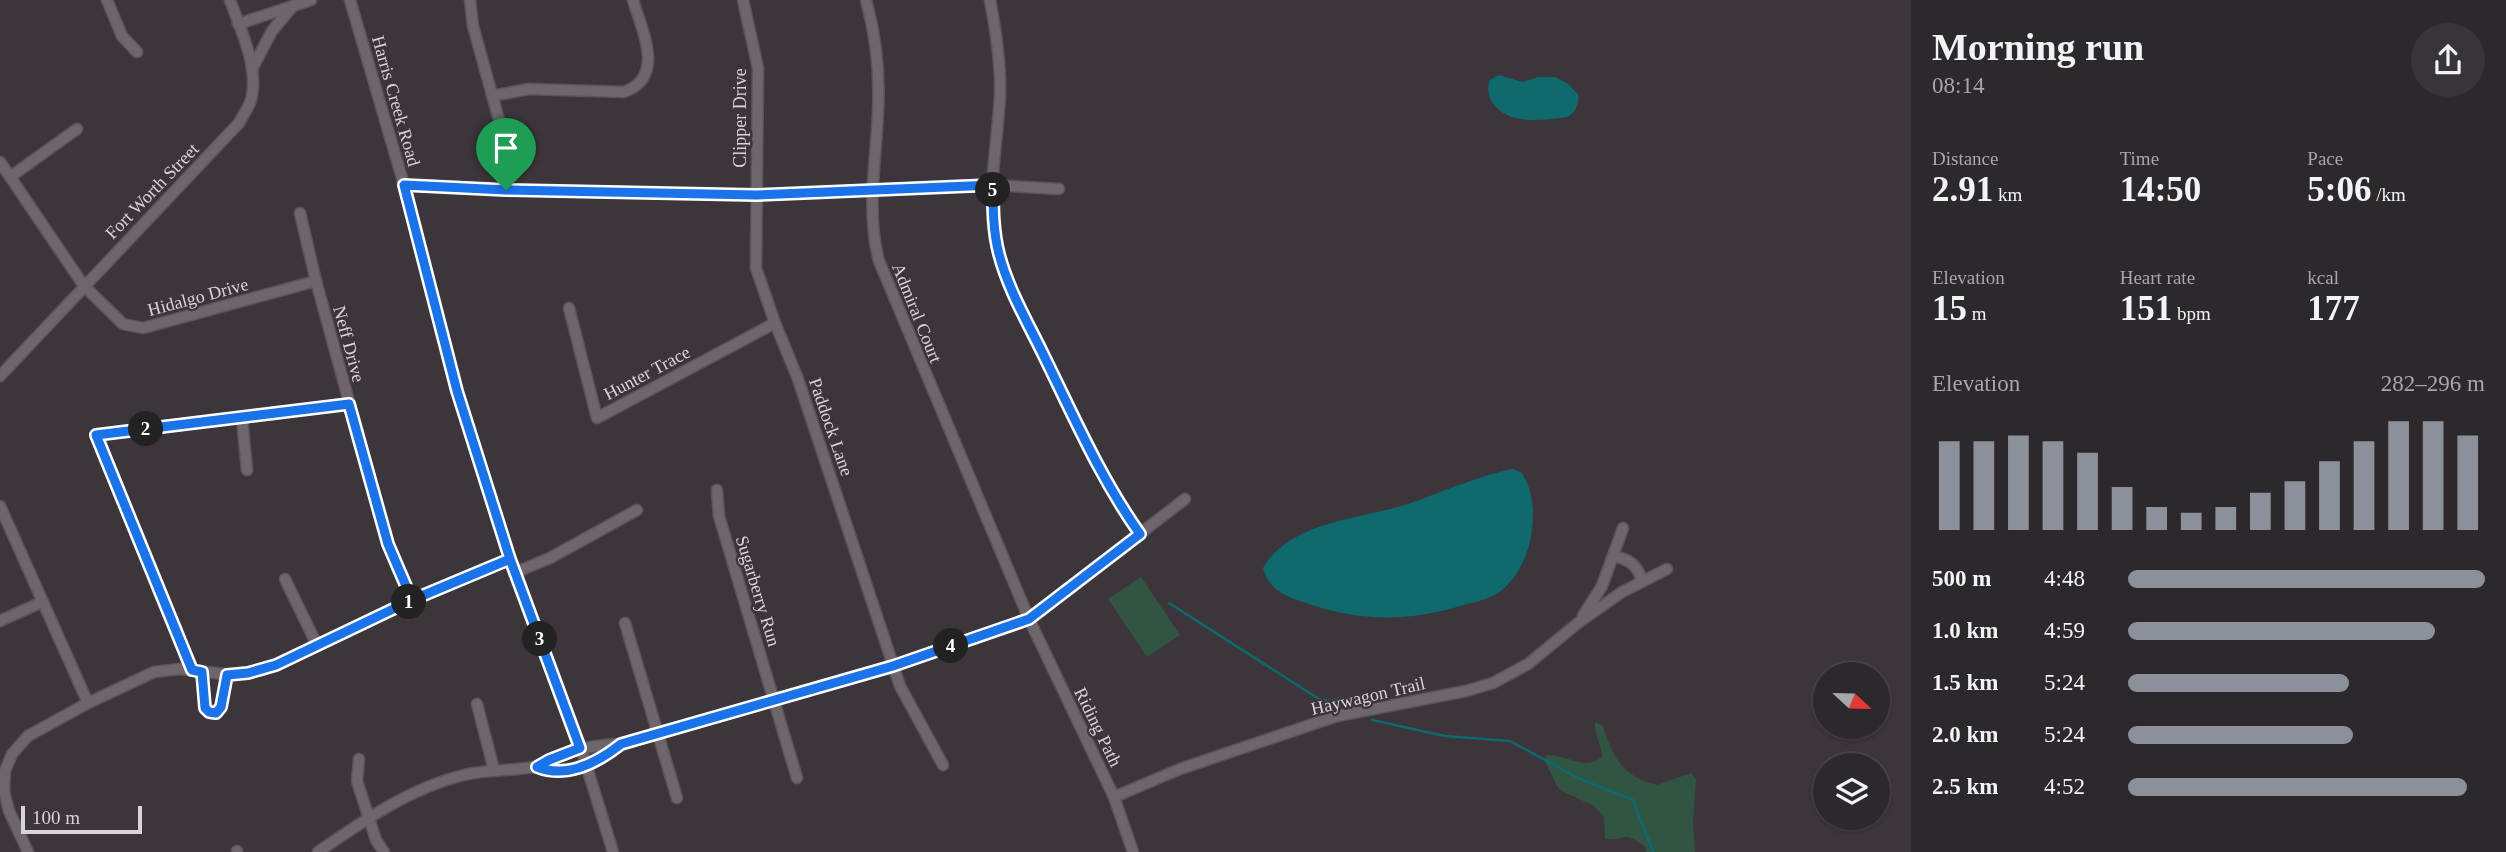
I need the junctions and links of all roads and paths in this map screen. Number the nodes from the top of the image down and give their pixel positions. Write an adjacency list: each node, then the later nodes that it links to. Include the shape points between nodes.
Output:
1 (107, 0): 12 (street, via 122,36)
2 (311, 0): 10 (street)
3 (350, 0): 18 (street, Harris Creek Road)
4 (470, 0): 14 (street)
5 (633, 0): 14 (street, via 649,58 644,79 635,88 624,92 529,89)
6 (743, 0): 23 (street, Clipper Drive, via 758,68)
7 (866, 0): 22 (street, Admiral Court, via 878,82)
8 (990, 0): 19 (street, via 1000,93)
9 (233, 1): 11 (street, Fort Worth Street)
10 (293, 6): 11 (street); 13 (street)
11 (238, 24): 13 (street, Fort Worth Street)
12 (136, 52)
13 (252, 69): 26 (street, Fort Worth Street, via 249,104 239,123)
14 (492, 96): 21 (street, via 504,138)
15 (77, 129): 17 (street)
16 (0, 162): 17 (street, Hidalgo Drive)
17 (10, 177): 26 (street, Hidalgo Drive)
18 (404, 185): 21 (street); 40 (street, Harris Creek Road, via 457,391)
19 (993, 185): 20 (street); 22 (street); 38 (street, via 993,223 1010,286 1096,464)
20 (1059, 189)
21 (506, 190): 23 (street)
22 (874, 191): 23 (street); 47 (street, Admiral Court, via 873,231 879,261)
23 (756, 195): 28 (street, Paddock Lane, via 755,268)
24 (300, 214): 25 (street, Neff Drive)
25 (316, 281): 26 (street, Hidalgo Drive, via 143,328 123,324); 30 (street, Neff Drive)
26 (84, 286): 29 (street, Fort Worth Street)
27 (569, 308): 28 (street, Hunter Trace, via 597,418)
28 (775, 323): 52 (street, Paddock Lane, via 798,379)
29 (0, 376)
30 (349, 404): 31 (street); 45 (street, Neff Drive, via 388,544)
31 (242, 419): 32 (street); 53 (street, via 96,435)
32 (247, 470)
33 (717, 490): 55 (street, Sugarberry Run, via 719,516)
34 (1185, 499): 38 (street)
35 (0, 506): 46 (street)
36 (637, 510): 42 (street)
37 (1623, 528): 39 (street, Haywagon Trail)
38 (1140, 534): 47 (street)
39 (1614, 557): 44 (street, via 1631,562); 50 (street, Haywagon Trail)
40 (510, 559): 42 (street, Harris Creek Road); 45 (street)
41 (1667, 569): 44 (street, Haywagon Trail)
42 (514, 573): 60 (street, Harris Creek Road)
43 (285, 579): 51 (street)
44 (1642, 581): 50 (street, Haywagon Trail)
45 (412, 600): 51 (street)
46 (42, 602): 48 (street); 56 (street)
47 (1029, 619): 52 (street); 68 (street, Riding Path)
48 (0, 621)
49 (625, 623): 58 (street)
50 (1578, 623): 68 (street, Haywagon Trail, via 1517,672 1493,683 1337,716 1180,769)
51 (317, 645): 54 (street, via 261,670)
52 (893, 666): 55 (street); 63 (street, Paddock Lane)
53 (197, 671): 54 (street); 54 (street, via 205,708 212,713 221,707); 56 (street, via 154,672)
54 (227, 675)
55 (775, 701): 58 (street); 67 (street, Sugarberry Run)
56 (88, 703): 65 (street, via 28,736)
57 (477, 704): 66 (street)
58 (658, 734): 59 (street); 69 (street)
59 (621, 744): 60 (street); 62 (street)
60 (580, 748): 62 (street, Harris Creek Road); 64 (street)
61 (359, 759): 70 (street, via 357,781)
62 (586, 765): 64 (street, via 550,772); 74 (street, Harris Creek Road)
63 (943, 765)
64 (537, 767): 66 (street)
65 (2, 770): 71 (street, via 9,811)
66 (494, 770): 70 (street, via 430,785)
67 (797, 778)
68 (1114, 797): 75 (street, Riding Path)
69 (677, 798)
70 (368, 817): 72 (street); 73 (street)
71 (28, 852)
72 (318, 852)
73 (384, 852)
74 (613, 852)
75 (1133, 852)

